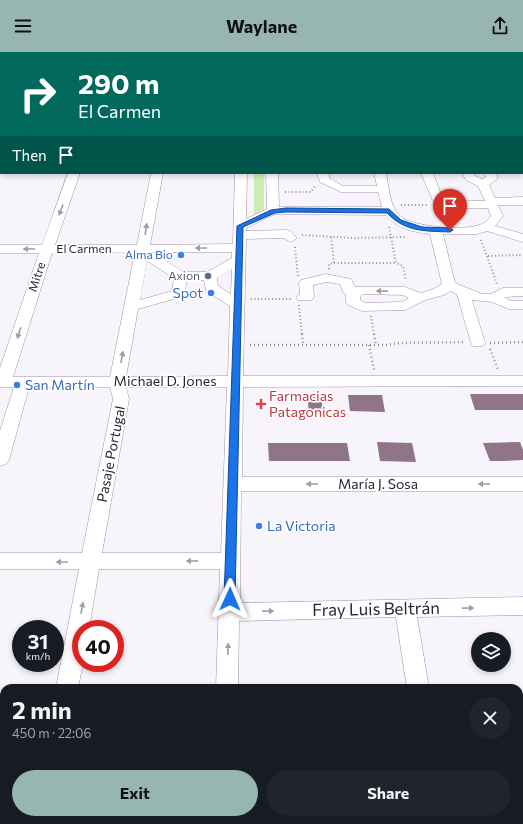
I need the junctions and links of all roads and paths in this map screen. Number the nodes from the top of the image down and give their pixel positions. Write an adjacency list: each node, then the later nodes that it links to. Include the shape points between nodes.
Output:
1 (74, 174): 25 (street, Mitre, one-way to 25)
2 (157, 174): 26 (street, Pasaje Portugal, one-way to 2)
3 (241, 174): 23 (street)
4 (272, 174): 14 (street)
5 (323, 174): 11 (street, via 324,180 341,189)
6 (380, 174): 11 (street)
7 (427, 174): 13 (street, via 437,198 450,204)
8 (468, 174): 10 (street, via 470,178)
9 (490, 174): 10 (street, via 492,178)
10 (483, 184): 13 (street)
11 (384, 189): 15 (street)
12 (523, 202): 13 (street)
13 (493, 207): 16 (street, via 493,222)
14 (273, 211): 15 (street, El Carmen); 23 (street, El Carmen)
15 (388, 216): 17 (street, via 422,229); 19 (path)
16 (482, 228): 17 (street); 22 (street); 28 (path)
17 (436, 231): 34 (street)
18 (331, 236): 19 (path); 21 (path, via 301,235); 29 (path)
19 (391, 237): 20 (path); 30 (path)
20 (411, 237)
21 (293, 238): 23 (street, via 286,234); 40 (path, via 298,276 302,279)
22 (523, 238)
23 (240, 242): 26 (street, El Carmen, one-way to 26); 33 (street); 42 (street)
24 (0, 249): 25 (street, El Carmen, one-way to 24)
25 (47, 249): 26 (street, El Carmen); 55 (street, Mitre, one-way to 55)
26 (143, 251): 32 (street); 44 (street, Pasaje Portugal)
27 (523, 255): 28 (path)
28 (488, 256): 38 (path)
29 (334, 263): 30 (path); 31 (path, via 329,264)
30 (396, 263): 35 (path, via 402,266 408,285)
31 (330, 271)
32 (181, 276): 33 (street); 44 (street, via 179,293)
33 (210, 276): 42 (street, via 211,288)
34 (449, 285): 37 (street); 41 (street, via 439,292)
35 (405, 291): 36 (street, one-way to 36); 41 (street)
36 (356, 292): 40 (street, via 341,280 312,280 306,283 307,297); 45 (street, via 353,294 353,302)
37 (463, 292): 38 (street, via 481,298); 47 (street)
38 (496, 292): 39 (street); 43 (street, via 508,305)
39 (523, 292)
40 (303, 297)
41 (420, 297): 45 (street, via 405,306)
42 (238, 302): 48 (path, via 298,299); 51 (street)
43 (523, 305)
44 (132, 306): 52 (street, Pasaje Portugal, one-way to 44)
45 (370, 306): 50 (path)
46 (523, 342): 53 (path, via 487,343)
47 (478, 343): 50 (path)
48 (303, 345): 49 (path); 51 (path)
49 (369, 345): 50 (path); 58 (path)
50 (376, 345)
51 (237, 346): 57 (street)
52 (117, 381): 56 (street, Michael D. Jones); 57 (street, Michael D. Jones); 64 (street, Pasaje Portugal, via 121,398)
53 (501, 381): 54 (street, Michael D. Jones); 58 (street, Michael D. Jones)
54 (523, 381)
55 (1, 382): 56 (street, Michael D. Jones)
56 (23, 382): 59 (street)
57 (236, 382): 58 (street, Michael D. Jones); 60 (street)
58 (376, 382)
59 (0, 460)
60 (233, 484): 61 (street, María J. Sosa, one-way to 60); 63 (street)
61 (523, 484)
62 (0, 561): 64 (street, one-way to 62)
63 (231, 561): 64 (street, one-way to 64); 67 (street)
64 (90, 562): 68 (street, Pasaje Portugal, one-way to 64)
65 (523, 606): 66 (street, Fray Luis Beltrán, one-way to 65)
66 (405, 609): 67 (street, Fray Luis Beltrán, one-way to 66); 70 (street)
67 (229, 612): 69 (street, one-way to 67)
68 (68, 684)
69 (227, 684)
70 (417, 684)

